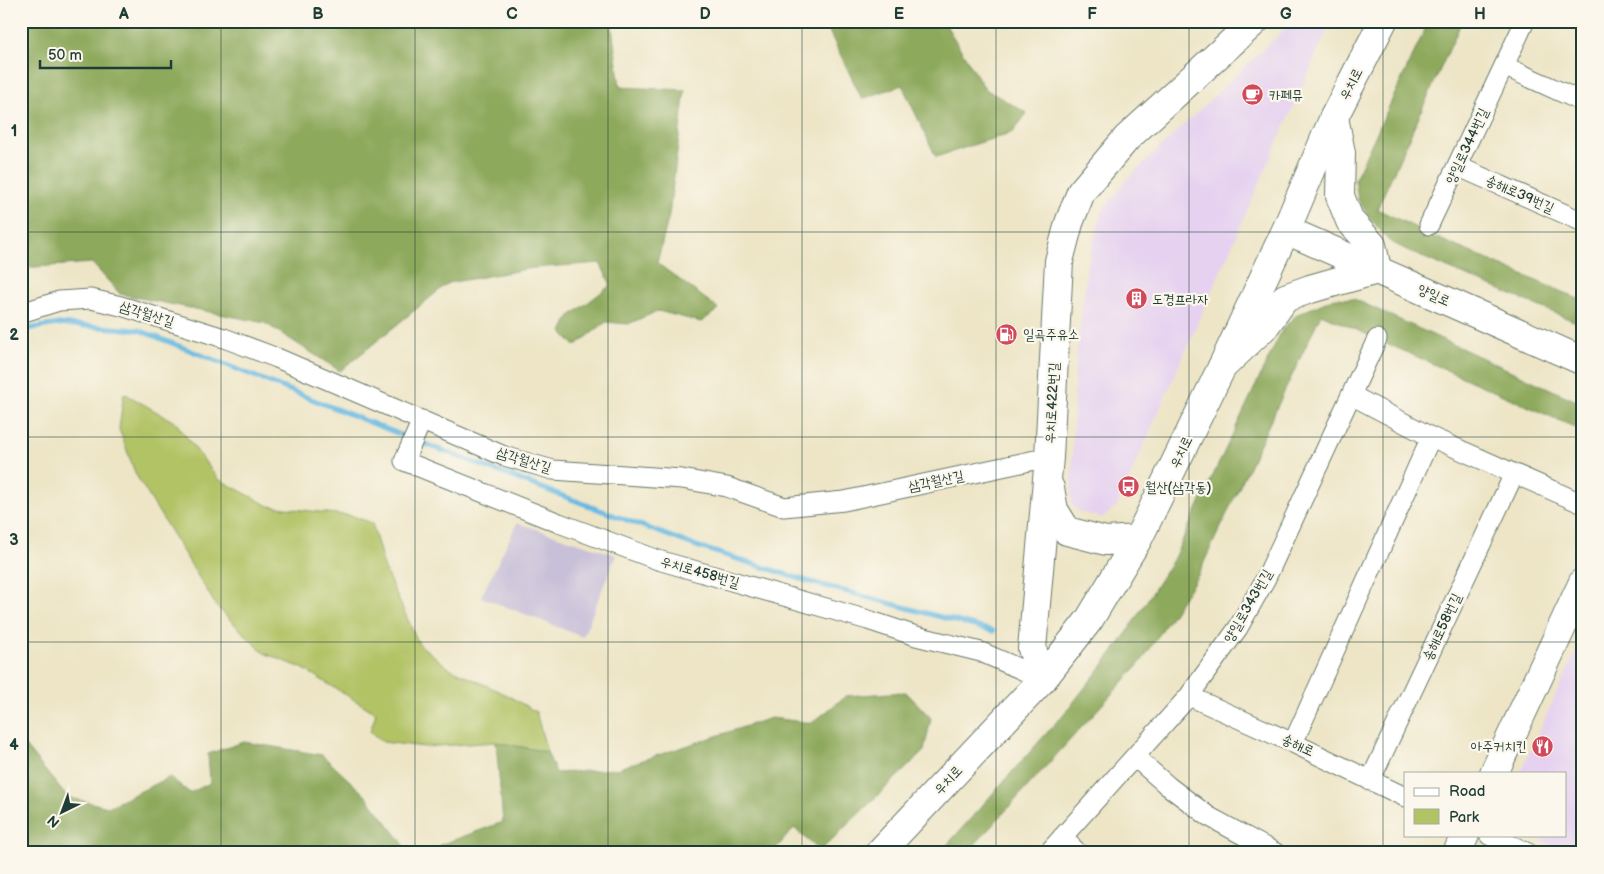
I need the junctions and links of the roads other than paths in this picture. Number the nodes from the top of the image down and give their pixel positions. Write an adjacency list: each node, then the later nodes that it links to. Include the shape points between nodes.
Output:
1 (1255, 21): 19 (main road, 우치로422번길, via 1127,138 1081,192 1059,261)
2 (1525, 21): 4 (street, 양일로344번길)
3 (1380, 23): 6 (main road, 우치로)
4 (1504, 66): 5 (street); 7 (street, 양일로344번길)
5 (1583, 102)
6 (1334, 117): 10 (main road, 우치로); 11 (main road, via 1341,153 1340,196 1350,221 1372,245)
7 (1458, 166): 8 (street, 송해로39번길); 9 (street, 양일로344번길)
8 (1583, 222)
9 (1429, 225)
10 (1286, 230): 11 (main road, 양일로); 15 (main road, 우치로)
11 (1377, 270): 14 (main road, 양일로); 15 (main road, via 1285,298 1265,326)
12 (21, 313): 17 (street, 삼각월산길, via 60,300 91,299 121,306 224,338)
13 (1377, 339): 16 (street, 양일로343번길)
14 (1583, 362)
15 (1222, 367): 22 (main road, 우치로)
16 (1351, 395): 18 (street); 25 (street, 양일로343번길, via 1266,578 1238,628)
17 (422, 420): 19 (street, 삼각월산길, via 504,456 553,470 682,479 727,487 784,507 844,501); 24 (street, 우치로458번길, via 404,461 658,560 981,652)
18 (1431, 437): 20 (street); 26 (street)
19 (1048, 466): 22 (main road, via 1054,510 1067,531 1106,541); 24 (main road, 우치로422번길, via 1032,650)
20 (1514, 474): 21 (street); 29 (street, 송해로58번길)
21 (1583, 504)
22 (1138, 539): 24 (main road, 우치로, via 1089,620)
23 (1583, 582): 28 (main road)
24 (1042, 679): 34 (main road, 우치로)
25 (1189, 696): 26 (street, 송해로); 27 (street, 양일로343번길)
26 (1293, 743): 29 (street, 송해로)
27 (1135, 757): 31 (street, 양일로343번길); 37 (street, via 1208,816)
28 (1494, 772)
29 (1370, 781): 30 (street, 송해로)
30 (1404, 797)
31 (1062, 836): 35 (street, 양일로343번길); 36 (street)
32 (1465, 836): 38 (main road)
33 (1491, 836): 39 (street)
34 (880, 853)
35 (1048, 853)
36 (1078, 853)
37 (1276, 853)
38 (1457, 853)
39 (1528, 853)

